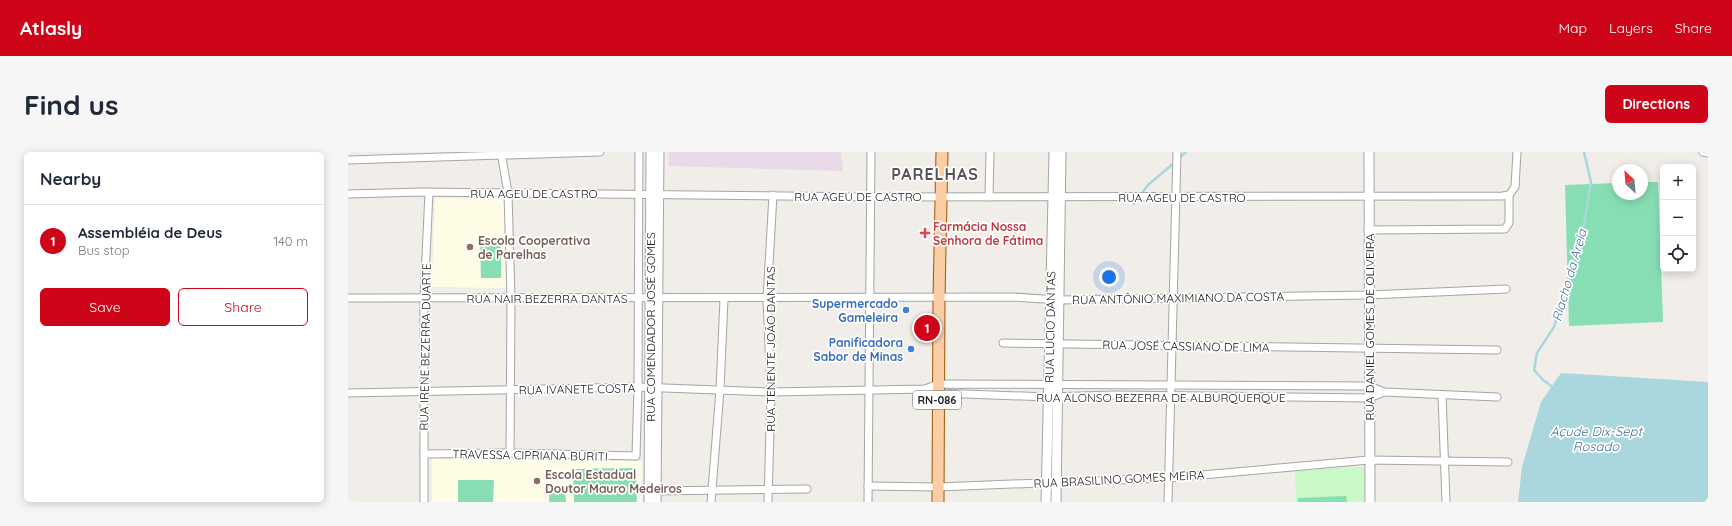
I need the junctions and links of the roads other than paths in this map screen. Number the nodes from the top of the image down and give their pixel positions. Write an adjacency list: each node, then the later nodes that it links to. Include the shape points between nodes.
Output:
1 (600, 152): 15 (street)
2 (639, 152): 20 (street)
3 (651, 152): 20 (street, RUA COMENDADOR JOSÉ GOMES)
4 (659, 152): 20 (street, RUA COMENDADOR JOSÉ GOMES)
5 (871, 152): 25 (street)
6 (942, 152): 22 (main road, RN-086)
7 (990, 152): 26 (street)
8 (1054, 152): 27 (street, RUA LUCIO DANTAS)
9 (1061, 152): 27 (street, RUA LUCIO DANTAS)
10 (1177, 152): 28 (street)
11 (1369, 152): 23 (street, RUA DANIEL GOMES DE OLIVEIRA)
12 (1517, 152): 24 (street, via 1515,187)
13 (1703, 152): 14 (street)
14 (1708, 153)
15 (501, 154): 16 (street); 18 (street)
16 (348, 160)
17 (428, 192): 18 (street, RUA AGEU DE CASTRO); 19 (street, RUA AGEU DE CASTRO); 38 (street, RUA IRENE BEZERRA DUARTE)
18 (508, 193): 20 (street, RUA AGEU DE CASTRO); 39 (street)
19 (348, 194)
20 (649, 194): 21 (street, RUA AGEU DE CASTRO); 33 (street); 34 (street, RUA COMENDADOR JOSÉ GOMES)
21 (773, 196): 25 (street, RUA AGEU DE CASTRO); 41 (street, RUA TENENTE JOÃO DANTAS)
22 (942, 196): 25 (street, RUA AGEU DE CASTRO); 26 (street, RUA AGEU DE CASTRO); 36 (main road, RN-086)
23 (1368, 196): 24 (street, RUA AGEU DE CASTRO); 28 (street, RUA AGEU DE CASTRO); 29 (street, RUA DANIEL GOMES DE OLIVEIRA)
24 (1505, 196): 29 (street, via 1509,226 1501,230)
25 (871, 197): 35 (street)
26 (989, 197): 27 (street, RUA AGEU DE CASTRO)
27 (1057, 197): 28 (street, RUA AGEU DE CASTRO); 42 (street, RUA LUCIO DANTAS)
28 (1177, 197): 37 (street)
29 (1368, 230): 31 (street, RUA DANIEL GOMES DE OLIVEIRA)
30 (1506, 289): 31 (street, RUA ANTÔNIO MAXIMIANO DA COSTA)
31 (1369, 295): 37 (street, RUA ANTÔNIO MAXIMIANO DA COSTA); 47 (street, RUA DANIEL GOMES DE OLIVEIRA)
32 (348, 298): 38 (street, RUA NAIR BEZERRA DANTAS)
33 (639, 298): 34 (street, RUA NAIR BEZERRA DANTAS); 39 (street, RUA NAIR BEZERRA DANTAS); 54 (street)
34 (654, 298): 40 (street, RUA NAIR BEZERRA DANTAS); 55 (street, RUA COMENDADOR JOSÉ GOMES)
35 (870, 298): 36 (street, RUA NAIR BEZERRA DANTAS); 41 (street, RUA NAIR BEZERRA DANTAS); 60 (street)
36 (938, 298): 42 (street, RUA ANTÔNIO MAXIMIANO DA COSTA); 56 (main road, RN-086)
37 (1172, 298): 42 (street, RUA ANTÔNIO MAXIMIANO DA COSTA); 46 (street)
38 (424, 299): 39 (street, RUA NAIR BEZERRA DANTAS); 59 (street, RUA IRENE BEZERRA DUARTE)
39 (511, 299): 57 (street)
40 (724, 299): 41 (street, RUA NAIR BEZERRA DANTAS); 58 (street)
41 (767, 299): 61 (street, RUA TENENTE JOÃO DANTAS)
42 (1055, 300): 44 (street, RUA LUCIO DANTAS); 45 (street, RUA LUCIO DANTAS)
43 (1003, 343): 44 (street, RUA JOSÉ CASSIANO DE LIMA)
44 (1049, 344): 45 (street, RUA JOSÉ CASSIANO DE LIMA); 51 (street, RUA LUCIO DANTAS)
45 (1059, 344): 46 (street, RUA JOSÉ CASSIANO DE LIMA); 52 (street, RUA LUCIO DANTAS)
46 (1172, 346): 47 (street, RUA JOSÉ CASSIANO DE LIMA); 49 (street)
47 (1369, 347): 48 (street, RUA JOSÉ CASSIANO DE LIMA); 53 (street, RUA DANIEL GOMES DE OLIVEIRA)
48 (1498, 350)
49 (1172, 384): 50 (street, RUA ALONSO BEZERRA DE ALBURQUERQUE); 53 (street, RUA ALONSO BEZERRA DE ALBURQUERQUE); 66 (street)
50 (1114, 385): 52 (street, RUA ALONSO BEZERRA DE ALBURQUERQUE); 64 (street)
51 (1049, 386): 52 (street, RUA ALONSO BEZERRA DE ALBURQUERQUE); 56 (street, RUA ALONSO BEZERRA DE ALBURQUERQUE); 67 (street, RUA LUCIO DANTAS)
52 (1059, 386): 67 (street, RUA LUCIO DANTAS)
53 (1369, 386): 62 (street, RUA ALONSO BEZERRA DE ALBURQUERQUE); 68 (street, RUA DANIEL GOMES DE OLIVEIRA)
54 (638, 387): 55 (street, RUA IVANETE COSTA); 57 (street, RUA IVANETE COSTA); 70 (street, TRAVESSA CIPRIANA BURITI, via 636,456)
55 (654, 388): 58 (street, RUA IVANETE COSTA); 83 (street, RUA COMENDADOR JOSÉ GOMES)
56 (938, 389): 60 (street, RUA IVANETE COSTA); 67 (street, RUA ALONSO BEZERRA DE ALBURQUERQUE); 79 (main road, RN-086)
57 (510, 390): 59 (street, RUA IVANETE COSTA); 70 (street)
58 (720, 390): 61 (street, RUA IVANETE COSTA); 81 (street)
59 (423, 391): 63 (street, RUA IVANETE COSTA); 71 (street, RUA IRENE BEZERRA DUARTE)
60 (869, 391): 61 (street, RUA IVANETE COSTA); 78 (street)
61 (771, 392): 82 (street, RUA TENENTE JOÃO DANTAS)
62 (1384, 392): 65 (street, RUA ALONSO BEZERRA DE ALBURQUERQUE); 68 (street, RUA ALONSO BEZERRA DE ALBURQUERQUE)
63 (348, 393)
64 (1114, 395): 66 (street, RUA ALONSO BEZERRA DE ALBURQUERQUE); 67 (street, RUA ALONSO BEZERRA DE ALBURQUERQUE)
65 (1442, 395): 69 (street, RUA ALONSO BEZERRA DE ALBURQUERQUE); 73 (street)
66 (1172, 396): 68 (street, RUA ALONSO BEZERRA DE ALBURQUERQUE); 75 (street)
67 (1053, 397): 76 (street, RUA LUCIO DANTAS); 77 (street, RUA LUCIO DANTAS)
68 (1369, 398): 72 (street, RUA DANIEL GOMES DE OLIVEIRA)
69 (1497, 398)
70 (510, 453): 71 (street, TRAVESSA CIPRIANA BURITI)
71 (424, 454): 84 (street, RUA IRENE BEZERRA DUARTE)
72 (1369, 460): 73 (street, RUA BRASILINO GOMES MEIRA); 75 (street, RUA BRASILINO GOMES MEIRA); 94 (street, RUA DANIEL GOMES DE OLIVEIRA)
73 (1445, 462): 74 (street, RUA BRASILINO GOMES MEIRA); 95 (street)
74 (1508, 462)
75 (1168, 478): 77 (street, RUA BRASILINO GOMES MEIRA); 93 (street)
76 (1046, 483): 77 (street, RUA BRASILINO GOMES MEIRA); 79 (street, RUA BRASILINO GOMES MEIRA); 91 (street, RUA LUCIO DANTAS)
77 (1057, 483): 92 (street, RUA LUCIO DANTAS)
78 (868, 486): 79 (street, RUA BRASILINO GOMES MEIRA); 89 (street)
79 (938, 487): 90 (main road, RN-086)
80 (807, 489): 82 (street)
81 (711, 490): 82 (street); 83 (street); 87 (street)
82 (769, 490): 88 (street, RUA TENENTE JOÃO DANTAS)
83 (653, 491): 85 (street, RUA COMENDADOR JOSÉ GOMES); 86 (street, RUA COMENDADOR JOSÉ GOMES)
84 (424, 502)
85 (650, 502)
86 (656, 502)
87 (711, 502)
88 (768, 502)
89 (868, 502)
90 (938, 502)
91 (1046, 502)
92 (1056, 502)
93 (1168, 502)
94 (1370, 502)
95 (1446, 502)

